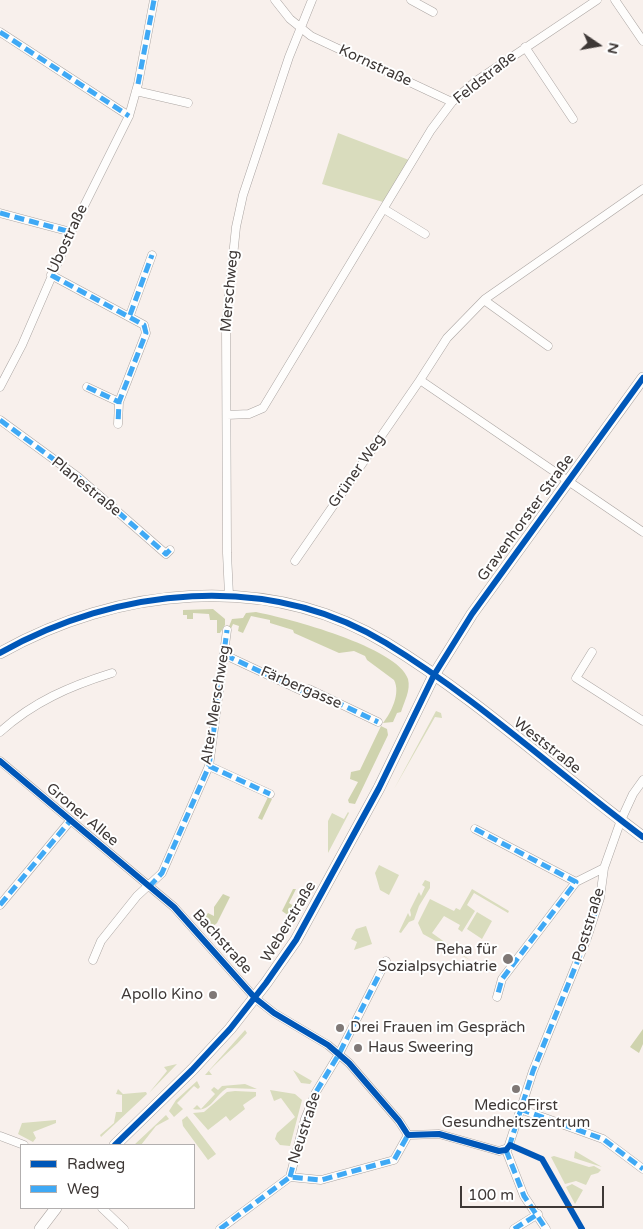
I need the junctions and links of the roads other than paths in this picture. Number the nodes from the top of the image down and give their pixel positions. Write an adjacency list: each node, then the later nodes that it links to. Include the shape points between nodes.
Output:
1 (154, 0): 12 (street, Ubostraße)
2 (275, 0): 8 (street)
3 (312, 0): 8 (street, Merschweg)
4 (411, 0): 7 (street)
5 (597, 0): 11 (street, Feldstraße)
6 (615, 0): 10 (street)
7 (432, 12)
8 (300, 28): 13 (street, Kornstraße); 32 (street, Merschweg, via 243,195 236,227 226,325)
9 (0, 32): 15 (street)
10 (643, 41)
11 (525, 47): 13 (street, Feldstraße); 16 (street)
12 (136, 92): 14 (street); 15 (street, Ubostraße)
13 (452, 102): 18 (street, Feldstraße)
14 (188, 103)
15 (129, 116): 20 (street, Ubostraße)
16 (573, 119)
17 (643, 189): 24 (street, Grüner Weg)
18 (384, 209): 21 (street); 32 (street, Feldstraße, via 263,408 249,414)
19 (0, 213): 20 (street)
20 (71, 232): 23 (street, Ubostraße)
21 (425, 234)
22 (152, 255): 25 (street)
23 (52, 275): 25 (street); 29 (street, Ubostraße)
24 (484, 300): 26 (street); 28 (street, Grüner Weg, via 447,338)
25 (130, 315): 31 (street, via 144,324 146,333)
26 (548, 346)
27 (643, 378): 35 (main road, Gravenhorster Straße)
28 (420, 380): 35 (street); 38 (street, Grüner Weg)
29 (0, 387)
30 (87, 387): 31 (street)
31 (119, 402): 34 (street)
32 (227, 415): 39 (street, Merschweg)
33 (0, 420): 37 (street, Planestraße, via 78,477 166,554)
34 (118, 424)
35 (569, 480): 36 (street); 45 (main road, Gravenhorster Straße, via 472,614)
36 (643, 532)
37 (170, 550)
38 (295, 561)
39 (229, 595): 42 (main road, Weststraße, via 170,597 124,604 51,628); 45 (main road, Weststraße, via 282,602 352,626 385,642)
40 (227, 630): 43 (street, Alter Merschweg)
41 (592, 652): 46 (street, via 576,678)
42 (0, 654)
43 (225, 655): 47 (street, Färbergasse); 50 (street, Alter Merschweg)
44 (112, 673): 48 (street, via 50,695)
45 (434, 675): 53 (main road, Weststraße); 64 (main road, Weberstraße, via 328,883 296,940)
46 (643, 721)
47 (378, 722)
48 (0, 732)
49 (0, 761): 54 (street, Groner Allee)
50 (208, 766): 52 (street); 59 (street, Alter Merschweg, via 162,873)
51 (643, 780): 53 (street, Poststraße)
52 (270, 794)
53 (621, 820): 56 (main road, Weststraße); 57 (street, Poststraße)
54 (70, 821): 59 (street, Groner Allee); 60 (street)
55 (474, 829): 58 (street)
56 (643, 836)
57 (604, 868): 58 (street); 66 (street, Poststraße, via 600,898)
58 (576, 882): 63 (street, via 502,978)
59 (149, 887): 61 (street, via 137,896 101,941); 64 (street, Bachstraße, via 174,907)
60 (0, 905)
61 (93, 960)
62 (386, 961): 65 (street, Neustraße)
63 (497, 997)
64 (256, 998): 65 (street, Bachstraße); 70 (main road, Weberstraße, via 192,1070)
65 (339, 1054): 67 (street, Bachstraße, via 383,1101); 73 (street, Neustraße, via 316,1092)
66 (520, 1109): 71 (street, Poststraße); 72 (street, via 603,1139)
67 (408, 1135): 71 (street, via 439,1134); 73 (street, via 394,1160 321,1180)
68 (0, 1136): 69 (street)
69 (21, 1144)
70 (116, 1144)
71 (503, 1151): 76 (street, via 524,1196)
72 (643, 1169)
73 (290, 1177): 79 (street)
74 (55, 1209): 77 (main road)
75 (103, 1209): 78 (street)
76 (538, 1214): 80 (street); 81 (street)
77 (40, 1229)
78 (124, 1229)
79 (220, 1229)
80 (514, 1229)
81 (546, 1229)

